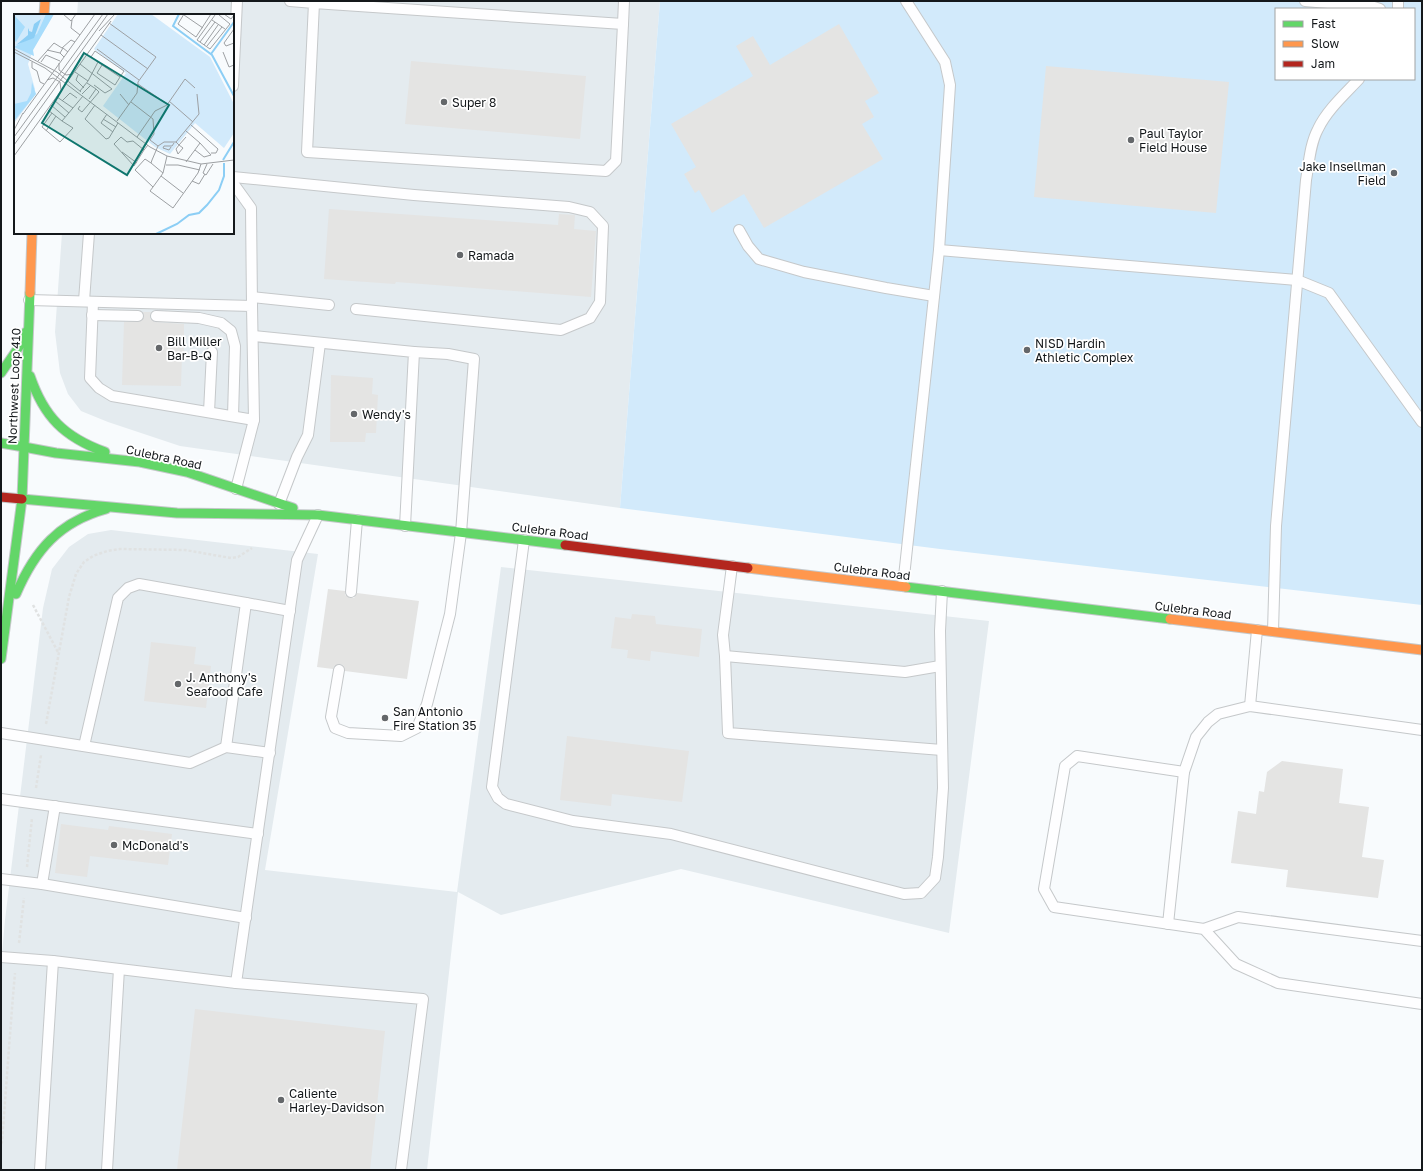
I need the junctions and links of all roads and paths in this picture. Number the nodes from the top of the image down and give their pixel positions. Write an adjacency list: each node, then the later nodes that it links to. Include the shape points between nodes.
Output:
1 (45, 1): 9 (main road)
2 (237, 1): 11 (lane)
3 (290, 1): 7 (lane)
4 (624, 1): 10 (lane)
5 (906, 1): 18 (lane, via 946,62 950,85)
6 (1305, 1): 8 (lane)
7 (314, 3): 10 (lane); 10 (lane, via 307,152 606,171 616,161)
8 (1377, 8)
9 (44, 14)
10 (623, 24)
11 (234, 65)
12 (1358, 80): 19 (lane, via 1331,109 1318,129 1311,151)
13 (234, 177): 25 (lane, via 569,207 590,212 603,226 600,302 590,318 561,330)
14 (234, 184): 23 (lane, via 251,208)
15 (739, 230): 20 (lane, via 759,259 804,272)
16 (32, 234): 21 (main road, Northwest Loop 410)
17 (89, 234): 22 (lane)
18 (939, 250): 19 (lane); 20 (lane)
19 (1297, 280): 39 (lane, via 1329,293); 63 (lane, via 1276,526)
20 (934, 296): 55 (lane)
21 (29, 300): 22 (lane); 29 (main road, Northwest Loop 410)
22 (89, 301): 23 (lane); 26 (lane)
23 (252, 301): 24 (lane); 30 (lane)
24 (329, 305)
25 (356, 309)
26 (92, 315): 27 (lane); 36 (lane, via 90,378 99,388 112,396)
27 (138, 316)
28 (156, 316): 37 (lane, via 221,322 230,331 235,346)
29 (27, 329): 34 (main road, Northwest Loop 410); 35 (main road, via 24,341)
30 (253, 336): 31 (lane); 38 (lane)
31 (320, 343): 33 (lane); 46 (lane, via 308,435)
32 (212, 352): 36 (lane)
33 (414, 352): 50 (lane); 51 (lane, via 474,358)
34 (28, 359): 41 (main road, Northwest Loop 410); 42 (main road, via 35,391 47,414 60,429 84,444)
35 (1, 373)
36 (209, 412): 37 (lane)
37 (233, 416): 38 (lane)
38 (254, 420): 43 (lane)
39 (1422, 422)
40 (1, 443): 41 (main road, Culebra Road)
41 (24, 447): 42 (main road, Culebra Road); 45 (main road, Northwest Loop 410)
42 (140, 462): 43 (main road, Culebra Road, via 187,472)
43 (236, 489): 46 (main road, Culebra Road)
44 (1, 497): 45 (main road, Culebra Road)
45 (22, 499): 47 (main road, Culebra Road); 64 (main road, Northwest Loop 410)
46 (279, 504): 48 (main road, Culebra Road)
47 (116, 507): 48 (main road, Culebra Road, via 177,513); 64 (main road, via 95,511 76,519 43,548 17,592)
48 (318, 515): 49 (main road, Culebra Road); 60 (lane, via 297,560)
49 (358, 520): 50 (main road, Culebra Road); 57 (lane)
50 (404, 526): 51 (main road, Culebra Road)
51 (461, 533): 52 (main road, Culebra Road); 70 (lane, via 450,614 427,704 417,728 401,736 348,733 335,728 331,717)
52 (524, 540): 54 (main road, Culebra Road); 77 (lane, via 492,787 498,798 506,804 573,821 671,834 904,894 921,893 935,878 943,788)
53 (252, 548): 66 (path, via 238,557 230,558 185,550 120,549 93,556 84,562 76,574 69,597)
54 (732, 566): 55 (main road, Culebra Road); 67 (lane, via 723,635)
55 (903, 586): 56 (main road, Culebra Road)
56 (942, 591): 62 (main road, Culebra Road); 69 (lane)
57 (351, 592)
58 (246, 603): 60 (lane); 75 (lane, via 139,584 128,588 118,598); 76 (lane)
59 (33, 604): 66 (path)
60 (290, 610): 78 (lane)
61 (1, 624): 64 (main road)
62 (1257, 630): 63 (main road, Culebra Road); 71 (lane)
63 (1273, 631): 65 (main road, Culebra Road)
64 (4, 634): 68 (main road, Northwest Loop 410)
65 (1422, 650)
66 (59, 654): 74 (path)
67 (725, 656): 69 (lane, via 905,672); 77 (lane, via 728,733)
68 (1, 659)
69 (940, 666): 77 (lane)
70 (339, 670)
71 (1250, 706): 72 (lane); 79 (lane, via 1218,714 1208,722 1196,737)
72 (1422, 730)
73 (1, 733): 74 (lane)
74 (43, 740): 75 (lane); 81 (path)
75 (84, 746): 76 (lane, via 190,763)
76 (226, 747): 78 (lane)
77 (942, 750)
78 (270, 753): 83 (lane)
79 (1184, 772): 88 (lane); 88 (lane, via 1077,756 1065,766 1044,889 1054,907)
80 (1, 799): 81 (lane)
81 (34, 804): 82 (lane); 85 (path)
82 (55, 806): 83 (lane); 86 (lane)
83 (258, 834): 87 (lane)
84 (1, 879): 85 (lane)
85 (26, 882): 86 (lane); 92 (path)
86 (42, 884): 87 (lane)
87 (246, 918): 95 (lane)
88 (1168, 924): 89 (lane)
89 (1204, 929): 90 (lane, via 1238,917); 96 (lane, via 1236,964 1278,983)
90 (1422, 941)
91 (1, 957): 92 (lane)
92 (17, 958): 93 (lane); 97 (path)
93 (53, 961): 94 (lane); 98 (lane)
94 (119, 969): 95 (lane); 99 (lane)
95 (236, 983): 100 (lane, via 423,999)
96 (1422, 1004)
97 (1, 1144)
98 (40, 1170)
99 (108, 1170)
100 (401, 1170)

